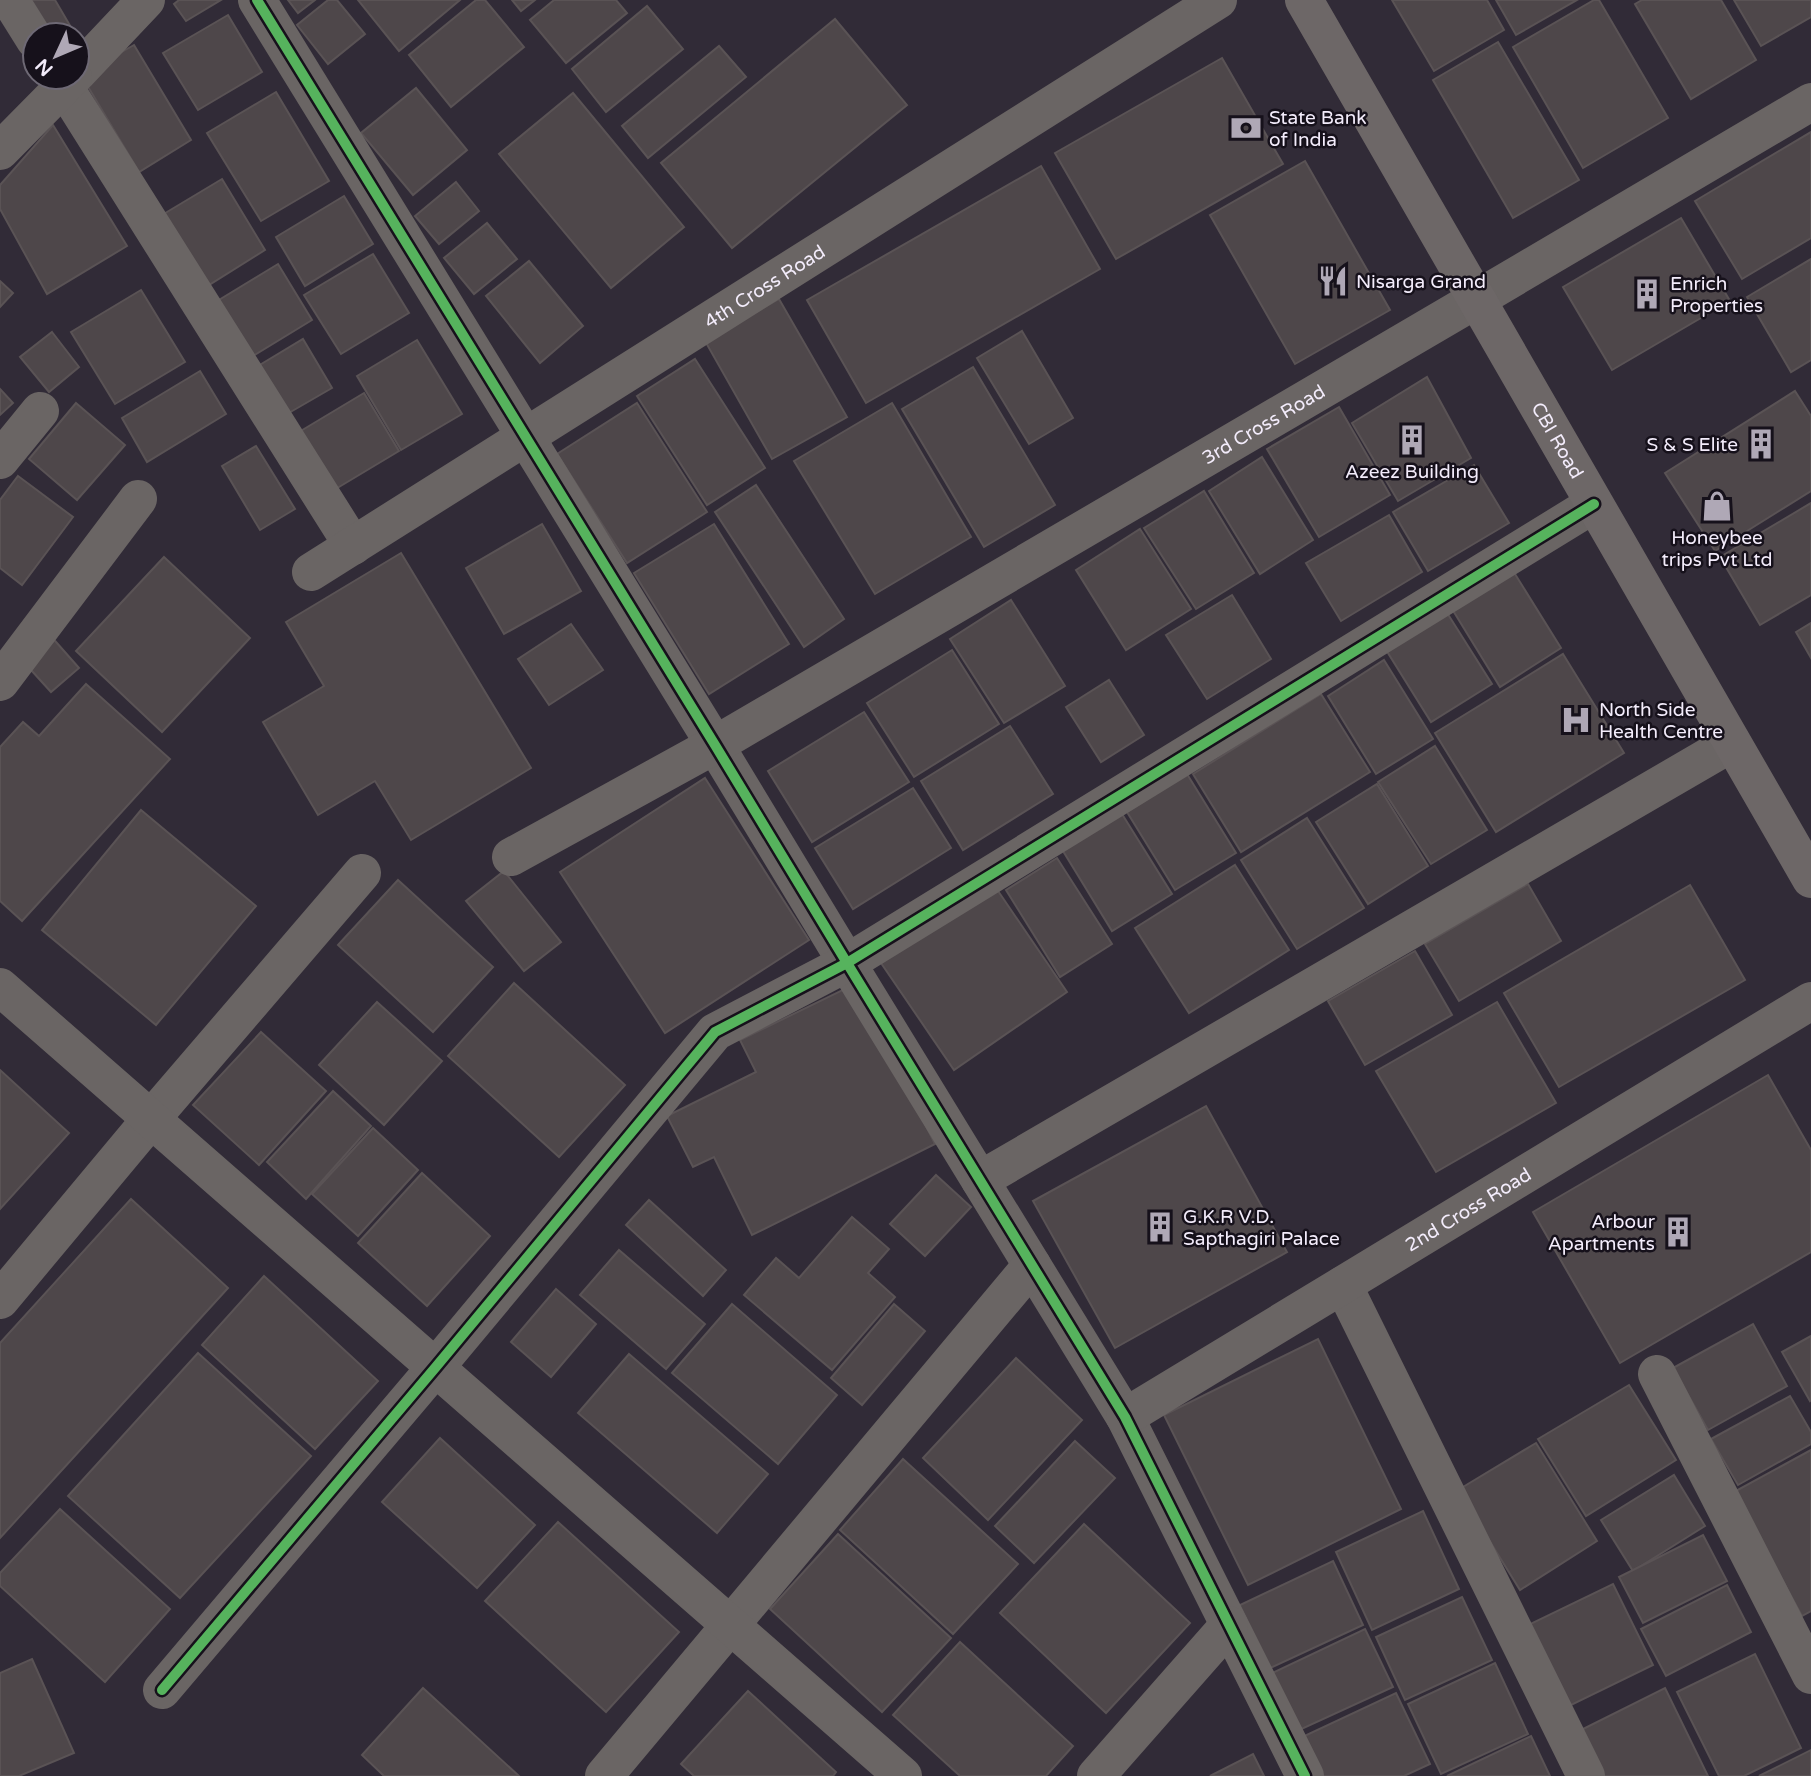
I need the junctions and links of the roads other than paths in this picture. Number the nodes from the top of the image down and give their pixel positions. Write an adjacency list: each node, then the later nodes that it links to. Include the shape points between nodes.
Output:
1 (10, 0): 6 (street)
2 (146, 0): 7 (street)
3 (257, 0): 14 (street)
4 (1218, 0): 14 (street, 4th Cross Road)
5 (1304, 0): 12 (main road, CBI Road)
6 (23, 21)
7 (91, 55)
8 (56, 91): 11 (street)
9 (76, 91): 18 (street)
10 (1811, 102): 12 (street, 3rd Cross Road)
11 (0, 151)
12 (1477, 299): 17 (main road, CBI Road); 22 (street, 3rd Cross Road)
13 (40, 411): 15 (street)
14 (525, 437): 18 (street, 4th Cross Road); 22 (street)
15 (0, 460)
16 (138, 499): 20 (street)
17 (1594, 504): 21 (main road, CBI Road); 26 (street)
18 (353, 546): 19 (street, 4th Cross Road)
19 (311, 572)
20 (0, 682)
21 (1732, 743): 25 (main road, CBI Road); 30 (street)
22 (715, 745): 23 (street, 3rd Cross Road); 26 (street)
23 (511, 857)
24 (362, 873): 29 (street)
25 (1811, 879)
26 (847, 963): 30 (street); 34 (street, via 715,1032)
27 (0, 987): 29 (street)
28 (1811, 1001): 32 (street, 2nd Cross Road)
29 (151, 1119): 33 (street); 34 (street)
30 (980, 1180): 31 (street)
31 (1032, 1265): 36 (street); 37 (street)
32 (1343, 1285): 36 (street, 2nd Cross Road); 45 (street)
33 (0, 1300)
34 (435, 1368): 37 (street); 40 (street)
35 (1657, 1374): 39 (street)
36 (1125, 1417): 38 (street)
37 (731, 1625): 41 (street); 42 (street)
38 (1229, 1625): 43 (street); 44 (street)
39 (1811, 1675)
40 (162, 1690)
41 (604, 1776)
42 (903, 1776)
43 (1096, 1776)
44 (1305, 1776)
45 (1586, 1776)

